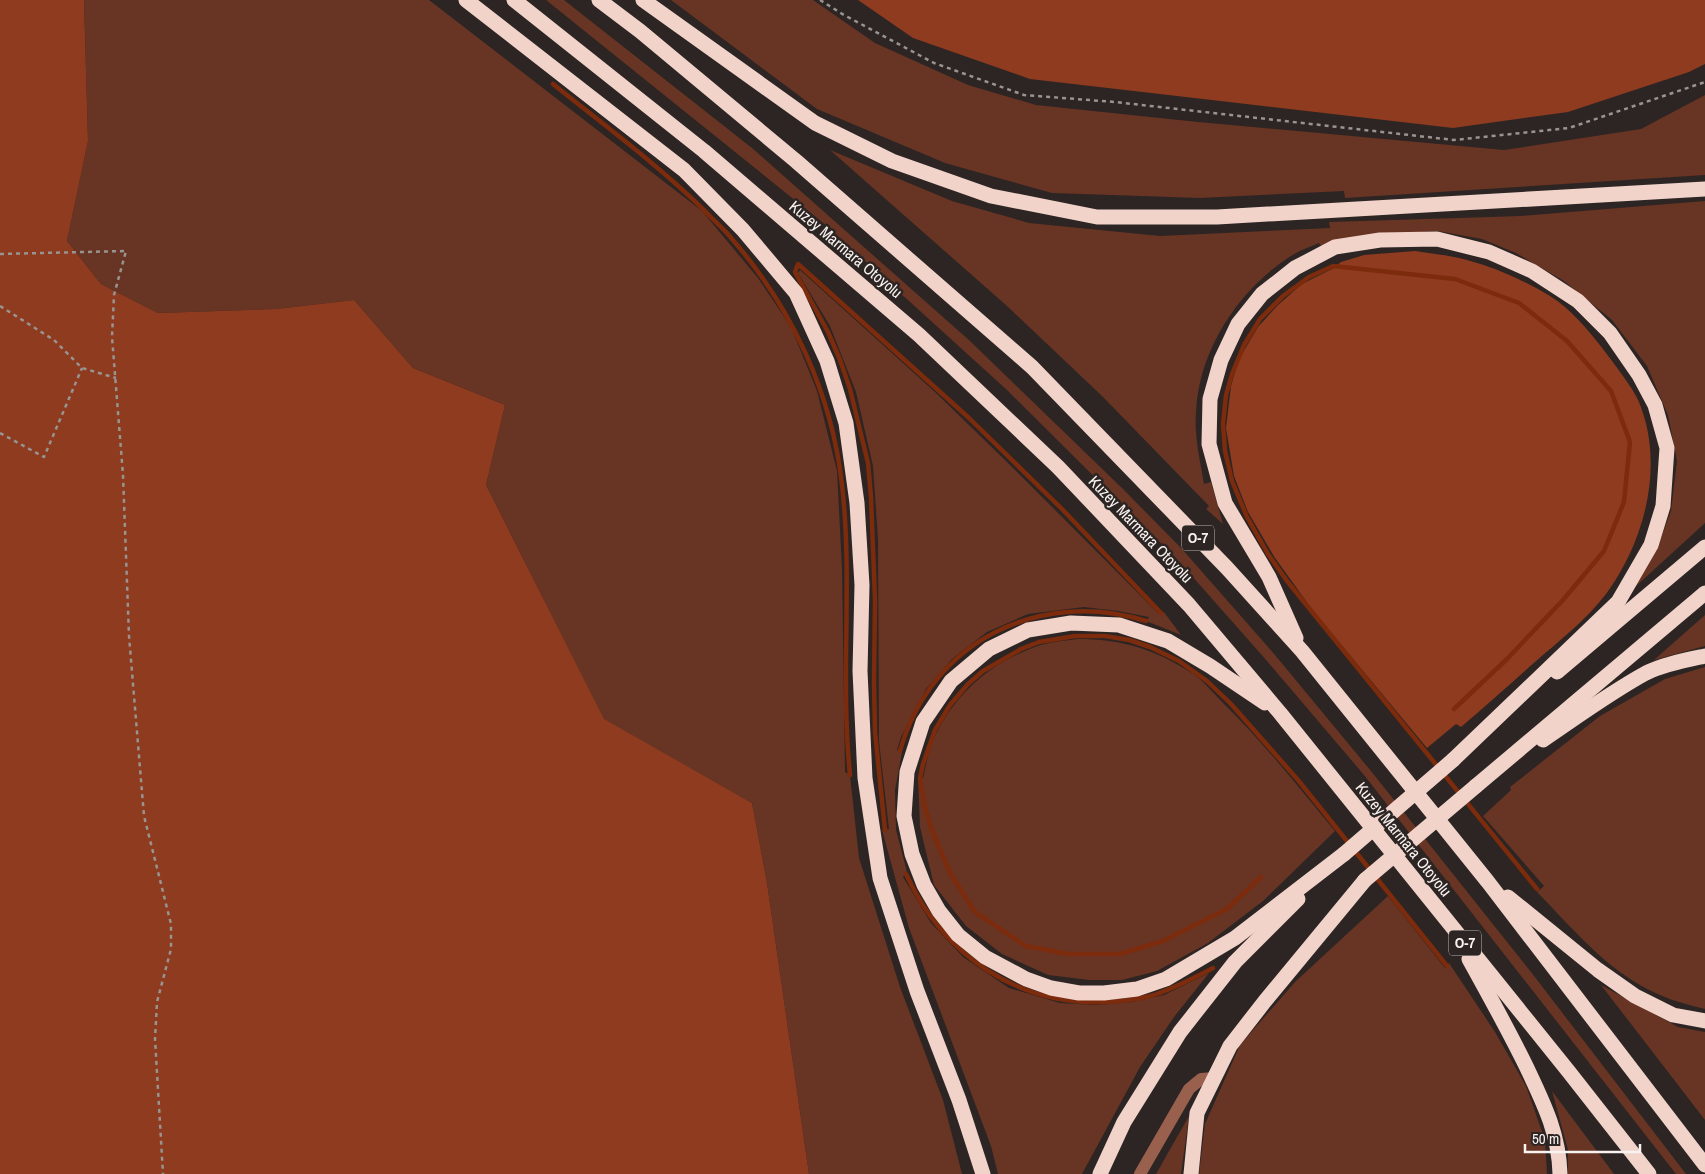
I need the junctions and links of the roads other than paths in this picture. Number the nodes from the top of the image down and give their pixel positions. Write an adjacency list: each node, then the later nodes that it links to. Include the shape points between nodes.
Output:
1 (466, 0): 19 (highway, via 684,170 743,230 796,293 827,361 846,423 857,503 862,585 860,671 865,778 880,878)
2 (514, 0): 10 (highway, Kuzey Marmara Otoyolu / O-7, via 704,151 926,342 1058,467 1190,605)
3 (599, 0): 8 (highway, Kuzey Marmara Otoyolu / O-7, via 796,161 1032,367)
4 (643, 0): 5 (highway, via 815,123 892,161 991,196 1098,217 1217,217)
5 (1705, 189)
6 (1705, 547): 11 (highway)
7 (1705, 593): 12 (highway)
8 (1302, 651): 11 (highway, via 1269,577 1225,503 1209,444 1210,399 1221,360 1238,324 1262,294 1295,268 1334,247 1380,240 1438,239 1489,252 1532,272 1578,301 1610,333 1655,405 1668,448 1663,506 1651,545 1618,602); 14 (highway, Kuzey Marmara Otoyolu / O-7)
9 (1705, 656): 12 (highway, via 1648,673)
10 (1280, 713): 13 (highway, via 1168,641 1119,624 1071,623 1028,630 989,649 951,681 923,722 907,772 904,816 912,854 924,885 938,911 958,935 985,957 1051,988 1104,994 1166,979 1235,938); 15 (highway, Kuzey Marmara Otoyolu / O-7)
11 (1453, 760): 13 (highway, bridge)
12 (1476, 786): 17 (highway, bridge, via 1365,880 1230,1046)
13 (1344, 854): 20 (highway, via 1236,962 1180,1032 1124,1122)
14 (1488, 882): 16 (highway, via 1635,996 1673,1015); 18 (highway, Kuzey Marmara Otoyolu / O-7)
15 (1450, 924): 23 (highway, via 1513,1039 1549,1115 1560,1157); 24 (highway, Kuzey Marmara Otoyolu / O-7)
16 (1705, 1022)
17 (1214, 1078): 21 (lane, via 1201,1079 1189,1089); 22 (highway, via 1197,1113)
18 (1705, 1165)
19 (983, 1174)
20 (1100, 1174)
21 (1140, 1174)
22 (1191, 1174)
23 (1560, 1174)
24 (1648, 1174)

